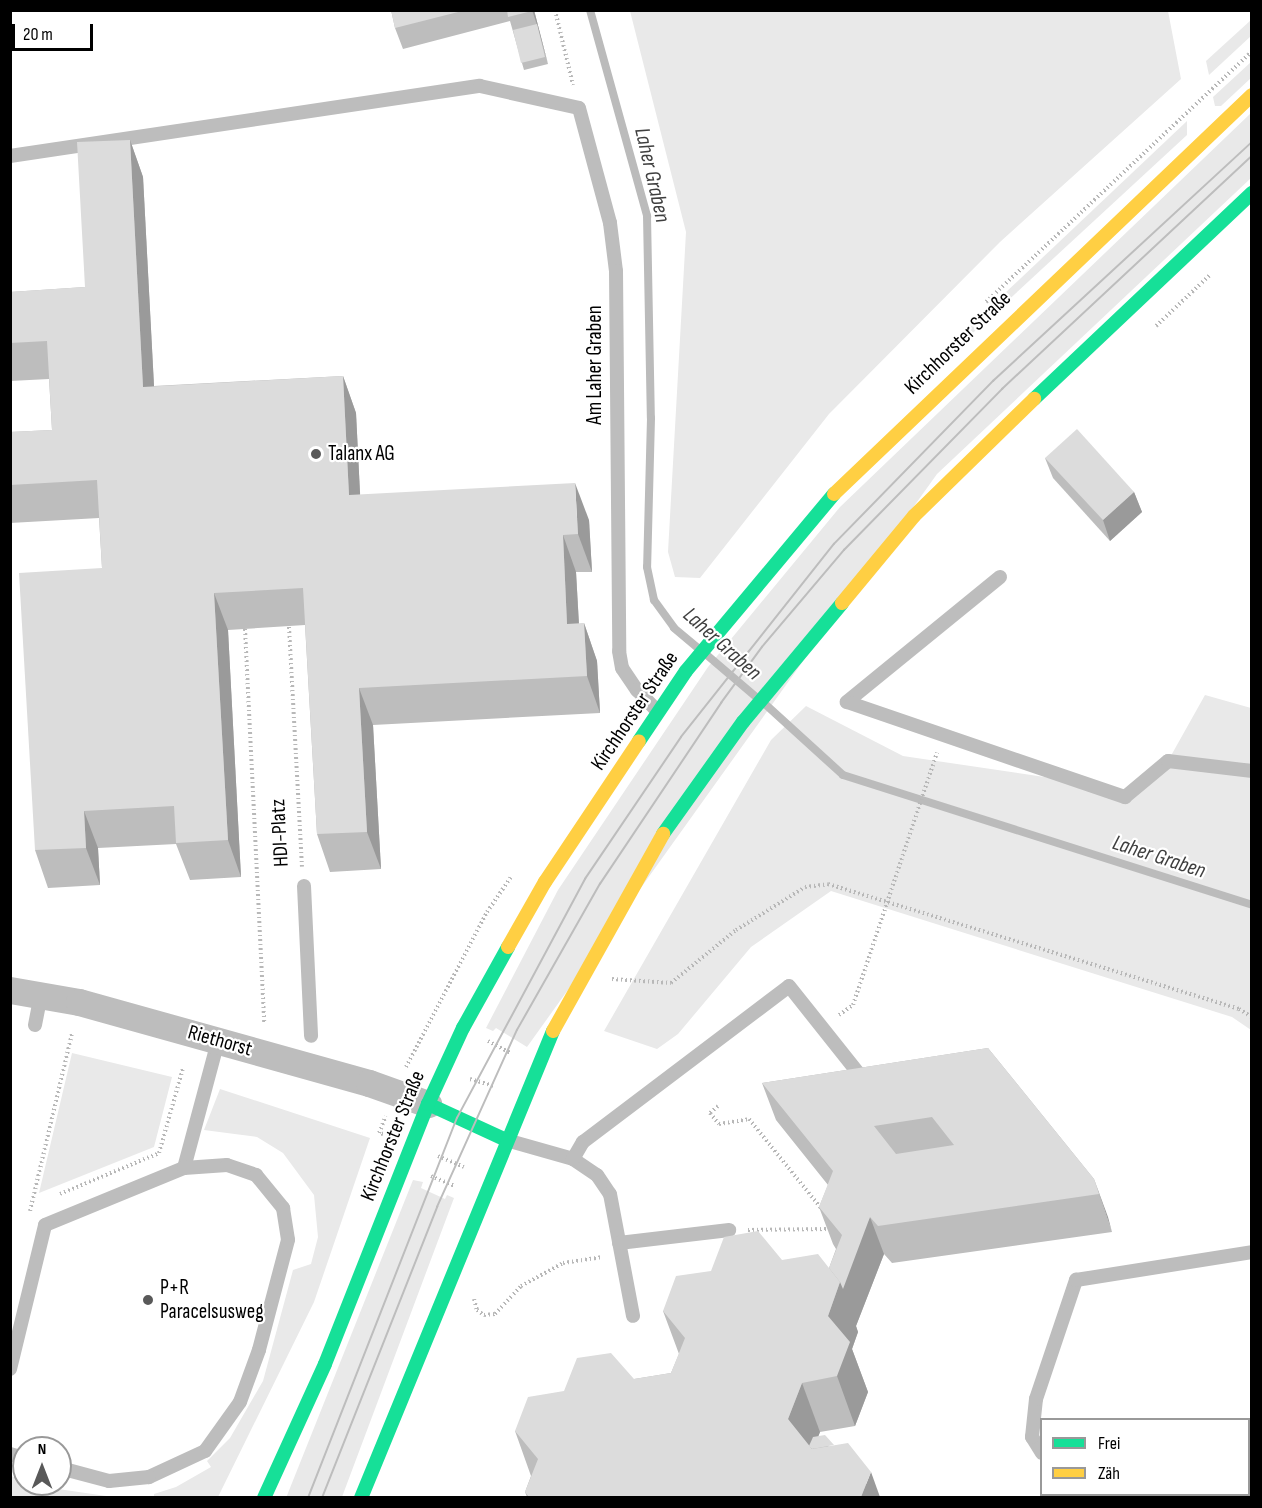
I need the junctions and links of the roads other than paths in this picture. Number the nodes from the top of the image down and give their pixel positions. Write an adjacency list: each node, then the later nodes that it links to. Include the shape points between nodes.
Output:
1 (1251, 95): 5 (main road, Kirchhorster Straße, via 849,476 725,622)
2 (10, 156): 5 (lane, Am Laher Graben, via 480,86 579,108 610,223 616,272 619,651 622,668)
3 (1251, 193): 15 (main road, via 914,516 784,671 673,817 585,968)
4 (1000, 577): 6 (lane, via 847,702 1125,798 1168,761)
5 (659, 712): 14 (main road, Kirchhorster Straße, via 544,882 463,1028)
6 (1251, 771)
7 (304, 886): 11 (lane, HDI-Platz)
8 (10, 990): 9 (street, Riethorst)
9 (41, 994): 10 (lane); 12 (street, Riethorst)
10 (35, 1025)
11 (311, 1036)
12 (218, 1041): 14 (street, Riethorst, via 369,1083); 17 (lane)
13 (863, 1079): 16 (lane, via 789,986 583,1142)
14 (428, 1104): 15 (main road); 25 (main road, Kirchhorster Straße, via 325,1364)
15 (504, 1139): 16 (lane); 26 (main road)
16 (573, 1159): 19 (lane, via 597,1175 610,1194)
17 (184, 1168): 22 (lane, via 45,1225); 24 (lane, via 227,1165 256,1175 283,1208 288,1240 259,1350 240,1402 205,1451 149,1477 109,1481)
18 (729, 1230): 19 (lane)
19 (620, 1248): 21 (lane)
20 (1251, 1252): 23 (lane, via 1076,1280 1036,1398 1032,1437)
21 (633, 1316)
22 (10, 1369)
23 (1040, 1452)
24 (72, 1471)
25 (264, 1497)
26 (361, 1497)

